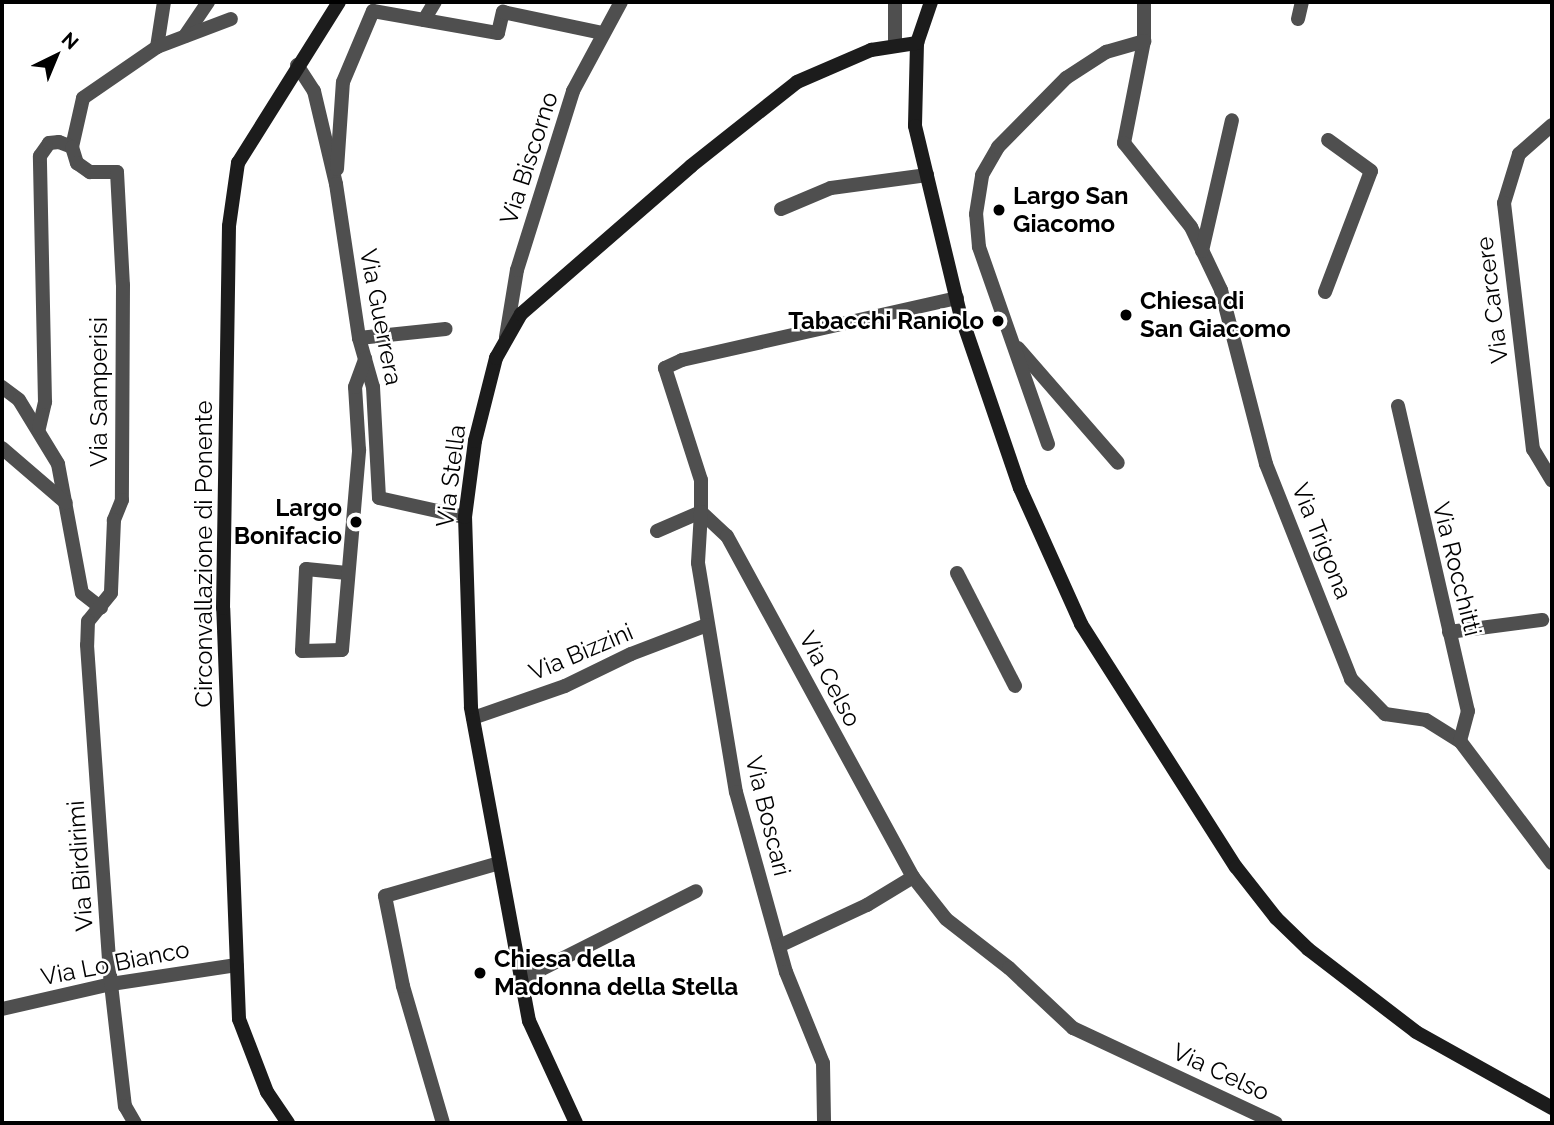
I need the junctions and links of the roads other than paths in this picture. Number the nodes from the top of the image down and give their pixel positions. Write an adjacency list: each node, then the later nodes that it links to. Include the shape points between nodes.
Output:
1 (164, 2): 18 (street)
2 (208, 2): 14 (street)
3 (339, 2): 19 (street, Circonvallazione di Ponente)
4 (435, 2): 12 (street)
5 (621, 2): 13 (street, Via Biscorno)
6 (895, 2): 17 (street)
7 (931, 2): 16 (street)
8 (1144, 2): 15 (street)
9 (1302, 2): 11 (street)
10 (231, 19): 14 (street)
11 (1297, 19)
12 (424, 20): 13 (street, via 498,33 503,12); 25 (street, via 373,11 343,82)
13 (603, 33): 31 (street, Via Biscorno, via 573,91 537,202 517,270)
14 (185, 36): 18 (street)
15 (1144, 41): 27 (street, Via Trigona, via 1124,143 1191,227); 33 (street, via 1105,52 1066,78 998,147 982,175 976,214 979,247)
16 (917, 43): 17 (street, Via Stella); 24 (street, via 915,126)
17 (895, 46): 31 (street, Via Stella, via 871,50 797,82 691,166 531,305)
18 (157, 47): 23 (street, via 83,98)
19 (298, 65): 25 (street, Via Guerrera, via 314,91); 60 (street, Circonvallazione di Ponente, via 238,163 229,226 223,608)
20 (1232, 120): 27 (street)
21 (1552, 125): 41 (street, Via Carcere, via 1519,154 1504,203 1533,449)
22 (1328, 140): 28 (street, via 1371,171)
23 (72, 147): 37 (street, via 50,143 40,156 45,402); 48 (street, Via Samperisi, via 77,163 90,172 117,172 123,285 122,500 114,520 111,593)
24 (927, 175): 26 (street, via 831,188); 29 (street)
25 (336, 184): 32 (street, Via Guerrera)
26 (781, 209)
27 (1202, 251): 54 (street, Via Trigona, via 1221,290 1266,464 1352,679 1385,714 1426,720)
28 (1325, 292)
29 (957, 298): 43 (street, via 682,360 665,368 701,480); 64 (street, via 1020,488 1081,624 1236,867 1308,949 1371,999 1416,1032)
30 (446, 329): 32 (street)
31 (506, 337): 44 (street, Via Stella, via 496,358 475,441)
32 (359, 338): 34 (street, Via Guerrera)
33 (1012, 342): 38 (street); 40 (street)
34 (365, 359): 44 (street, Via Guerrera, via 373,387 379,498); 46 (street, via 355,387 359,450)
35 (2, 387): 37 (street, via 19,400)
36 (1398, 406): 51 (street, Via Rocchitti)
37 (39, 428): 42 (street, via 58,464)
38 (1048, 444)
39 (2, 447): 42 (street)
40 (1118, 463)
41 (1552, 481)
42 (66, 503): 48 (street, via 82,593)
43 (701, 512): 45 (street); 50 (street, Via Boscari, via 698,563); 57 (street, Via Celso, via 727,536)
44 (464, 517): 53 (street, Via Stella)
45 (657, 531)
46 (347, 573): 46 (street, via 306,569 302,651 342,650)
47 (957, 573): 52 (street)
48 (102, 608): 62 (street, Via Birdirimi, via 88,621 87,645)
49 (1542, 620): 51 (street)
50 (707, 625): 53 (street, Via Bizzini, via 565,686); 59 (street, Via Boscari, via 736,792)
51 (1449, 632): 54 (street, Via Rocchitti, via 1468,711)
52 (1015, 686)
53 (473, 718): 55 (street, Via Stella)
54 (1460, 741): 56 (street, Via Trigona)
55 (499, 863): 61 (street, Via Stella); 67 (street, via 385,896 403,986)
56 (1552, 863)
57 (913, 877): 59 (street, via 867,905); 70 (street, Via Celso, via 946,919 1009,968 1073,1028)
58 (696, 891): 61 (street)
59 (779, 946): 69 (street, Via Boscari, via 823,1063)
60 (237, 964): 62 (street, Via Lo Bianco); 66 (street, Circonvallazione di Ponente, via 239,1019 267,1092)
61 (520, 980): 68 (street, Via Stella, via 529,1021)
62 (111, 984): 63 (street, Via Lo Bianco); 65 (street, Via Birdirimi, via 125,1106)
63 (2, 1009)
64 (1552, 1108)
65 (135, 1123)
66 (288, 1123)
67 (443, 1123)
68 (576, 1123)
69 (824, 1123)
70 (1276, 1123)

